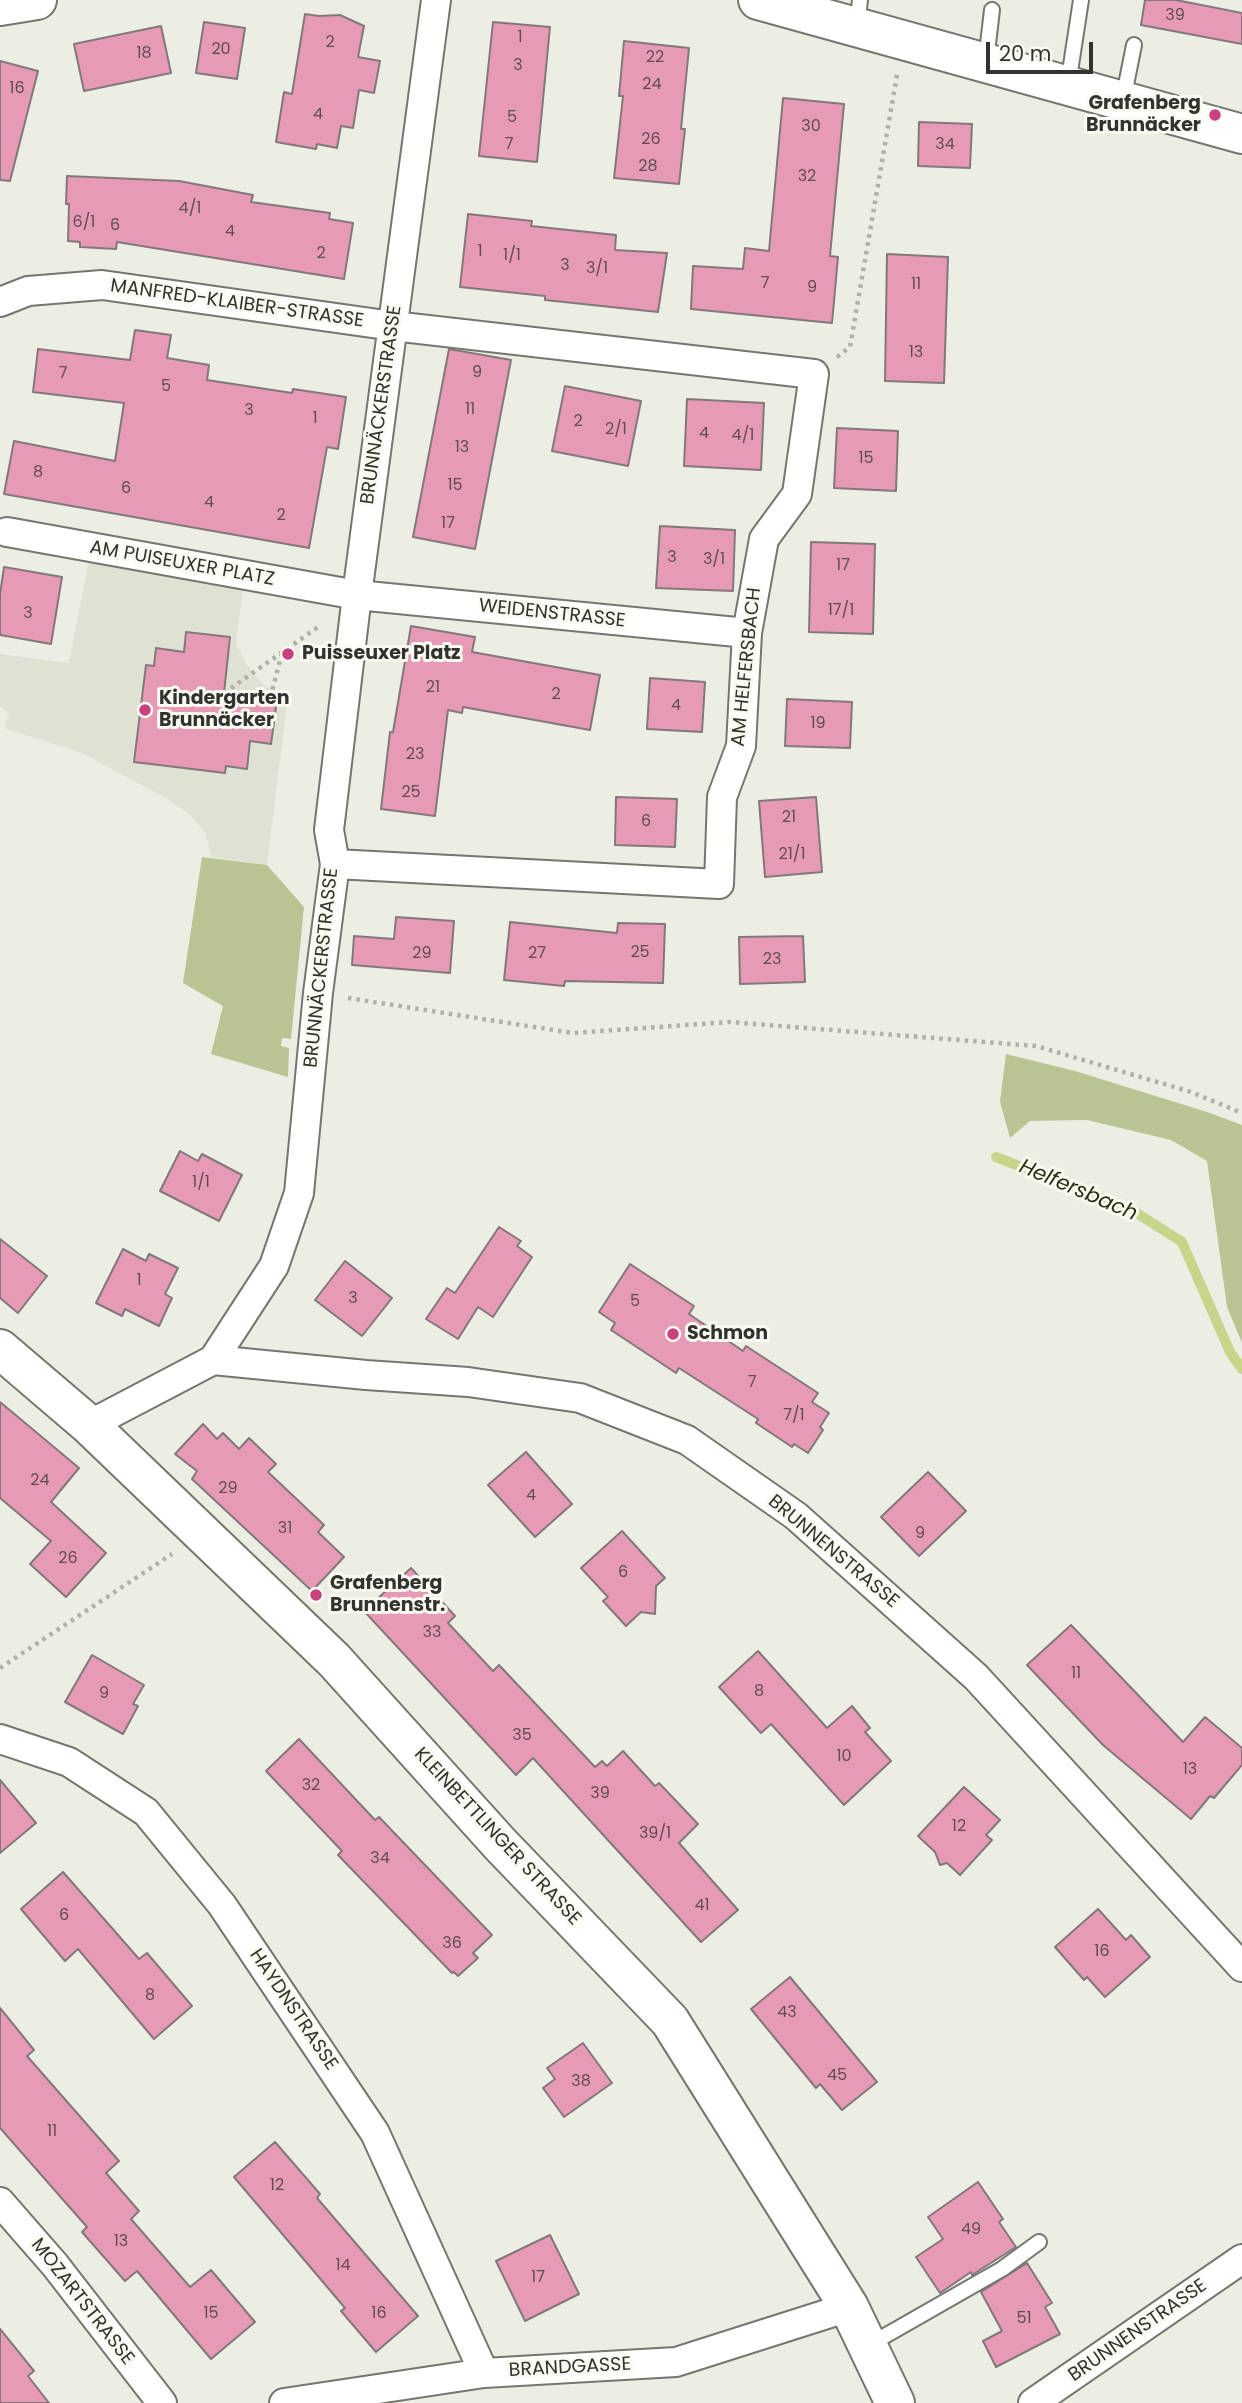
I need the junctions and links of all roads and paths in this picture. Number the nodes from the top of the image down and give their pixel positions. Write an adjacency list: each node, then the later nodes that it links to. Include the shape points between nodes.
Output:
1 (436, 0): 13 (street, BRUNNÄCKERSTRASSE)
2 (758, 0): 5 (street)
3 (1081, 0): 9 (lane)
4 (992, 10): 8 (lane)
5 (859, 14): 6 (street)
6 (903, 40): 8 (street); 14 (path)
7 (1134, 45): 10 (lane)
8 (986, 63): 9 (street)
9 (1068, 86): 10 (street)
10 (1122, 101): 11 (street)
11 (1242, 134)
12 (0, 302): 13 (street, MANFRED-KLAIBER-STRASSE, via 28,291 102,285)
13 (393, 326): 16 (street, BRUNNÄCKERSTRASSE); 18 (street, AM HELFERSBACH, via 814,374 797,494 764,539)
14 (850, 347)
15 (7, 532): 16 (street, AM PUISEUXER PLATZ)
16 (357, 595): 18 (street, WEIDENSTRASSE); 20 (street, BRUNNÄCKERSTRASSE, via 329,830)
17 (324, 623): 19 (path)
18 (747, 633): 20 (street, AM HELFERSBACH, via 741,746 722,797 719,884)
19 (282, 653): 19 (path, via 268,698 225,693)
20 (335, 864): 21 (street, BRUNNÄCKERSTRASSE)
21 (318, 993): 22 (path, via 573,1032 729,1021 1036,1046 1191,1092); 24 (street, BRUNNÄCKERSTRASSE, via 299,1193 274,1266)
22 (1242, 1114)
23 (0, 1349): 25 (street, KLEINBETTLINGER STRASSE)
24 (214, 1360): 25 (street, BRUNNÄCKERSTRASSE); 29 (street, BRUNNENSTRASSE, via 468,1382 580,1398 687,1440 796,1516 976,1676)
25 (89, 1425): 26 (street, KLEINBETTLINGER STRASSE)
26 (203, 1534): 27 (path); 33 (street, KLEINBETTLINGER STRASSE, via 334,1660 500,1844 670,2021)
27 (0, 1668)
28 (0, 1739): 35 (street, HAYDNSTRASSE, via 69,1762 146,1812 222,1905 375,2133)
29 (1242, 1967)
30 (0, 2202): 36 (street, MOZARTSTRASSE)
31 (1039, 2242): 34 (lane, via 1002,2269)
32 (1242, 2259): 39 (street, BRUNNENSTRASSE)
33 (849, 2306): 34 (street, KLEINBETTLINGER STRASSE); 35 (street, BRANDGASSE, via 676,2362)
34 (868, 2346): 38 (street, KLEINBETTLINGER STRASSE)
35 (484, 2373): 37 (street, BRANDGASSE)
36 (162, 2403)
37 (284, 2403)
38 (895, 2403)
39 (1033, 2403)

